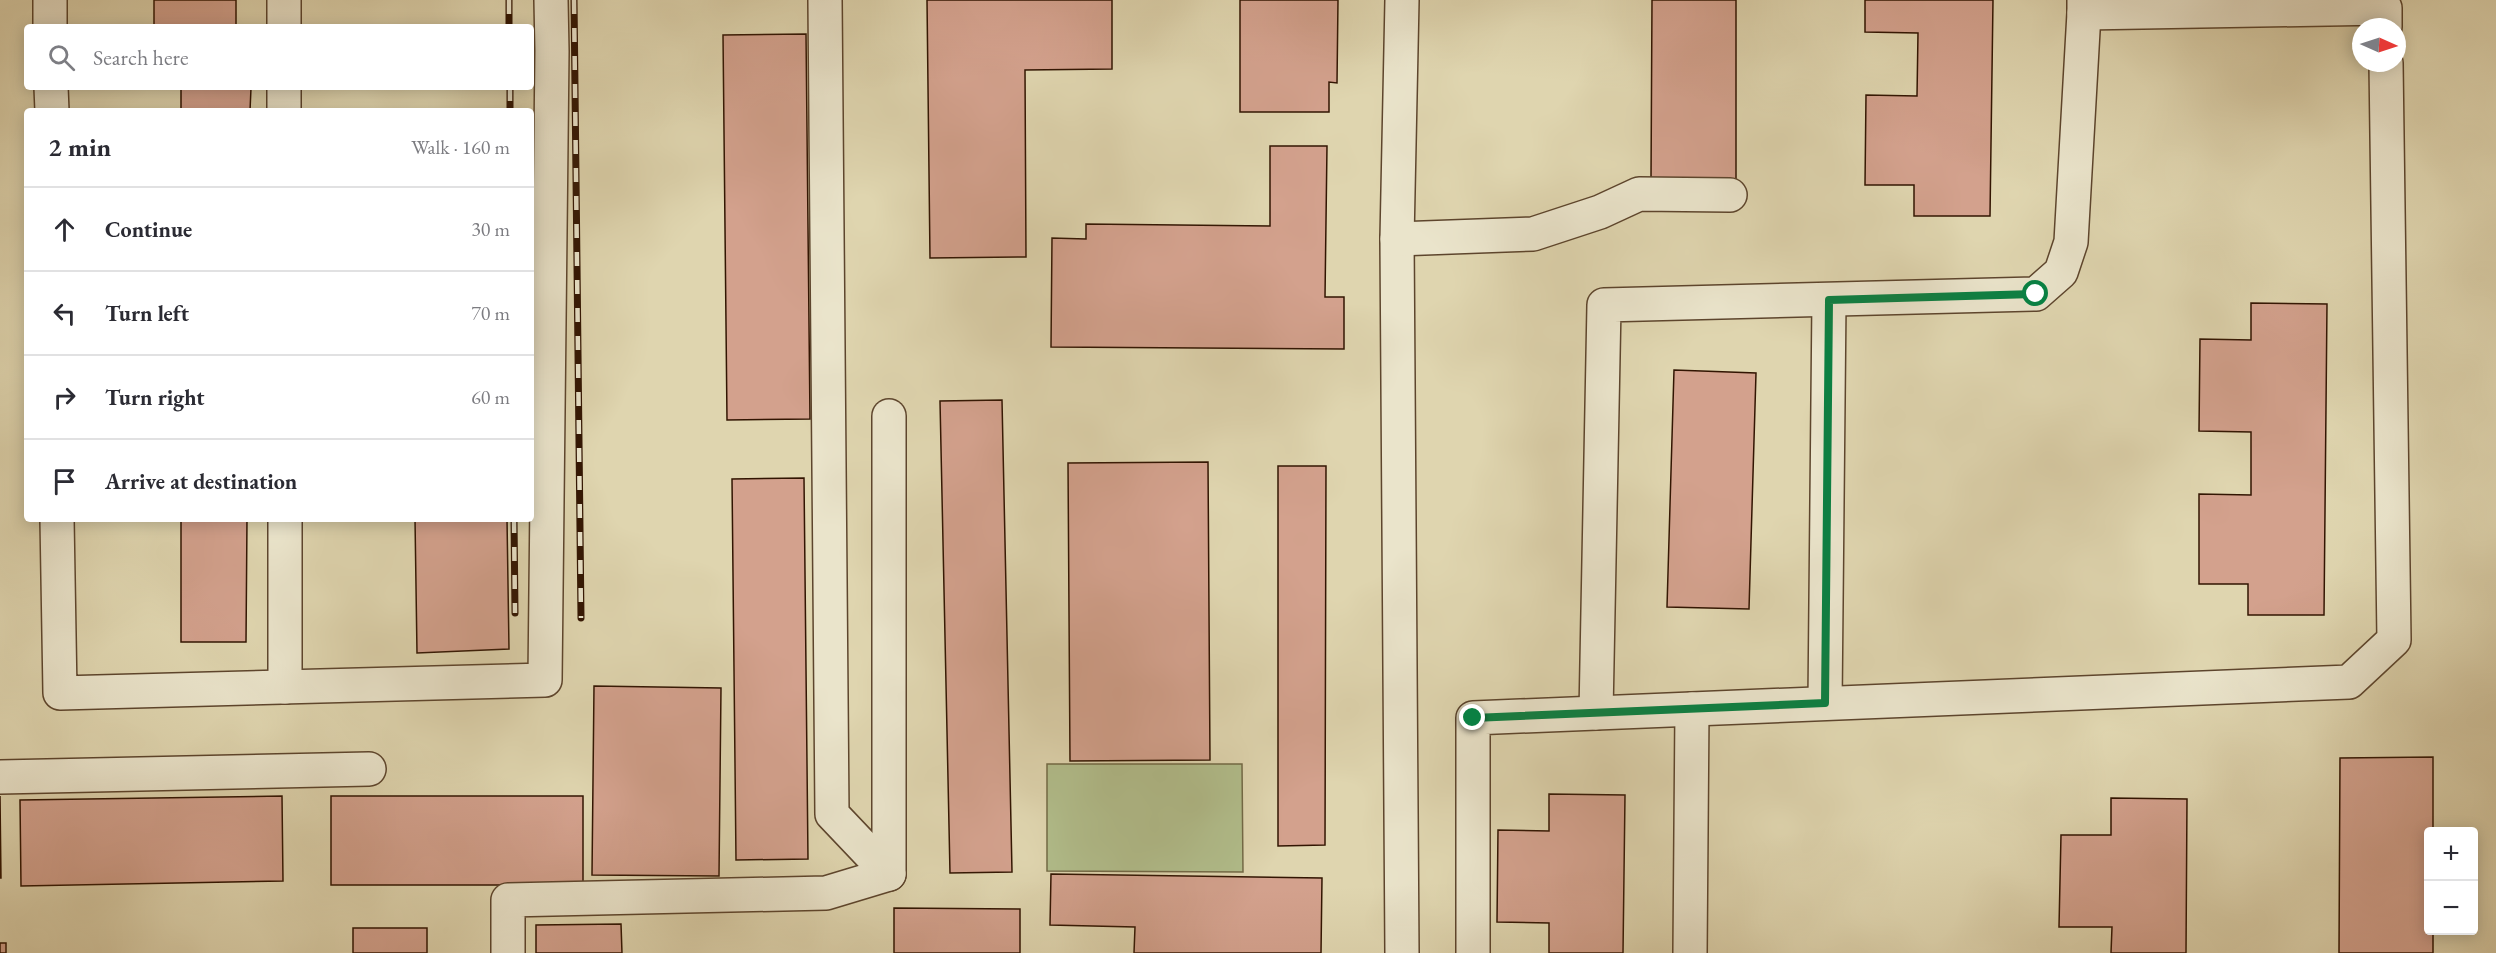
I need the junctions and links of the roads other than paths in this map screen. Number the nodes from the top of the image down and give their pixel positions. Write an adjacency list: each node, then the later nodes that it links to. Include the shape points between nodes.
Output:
1 (50, 0): 9 (street)
2 (284, 0): 10 (street)
3 (551, 0): 11 (street)
4 (825, 0): 29 (street, via 832,814)
5 (1402, 0): 18 (street)
6 (2251, 5): 7 (street); 8 (street, via 2385,8)
7 (2084, 7): 19 (street, via 2071,242 2061,272 2036,294)
8 (2385, 18)
9 (50, 24)
10 (284, 24)
11 (542, 51): 23 (street, via 545,680)
12 (2386, 72): 24 (street, via 2394,640 2349,682)
13 (51, 90): 15 (street)
14 (284, 90): 16 (street)
15 (52, 108)
16 (284, 108)
17 (1730, 195): 18 (street, via 1639,194 1600,212 1533,234)
18 (1397, 239): 31 (street)
19 (1829, 300): 24 (street); 26 (street, via 1604,305)
20 (890, 416): 29 (street)
21 (57, 522): 23 (street, via 60,693)
22 (285, 522): 23 (street)
23 (285, 687)
24 (1825, 703): 25 (street)
25 (1692, 709): 26 (street); 33 (street)
26 (1596, 713): 32 (street, via 1473,718)
27 (369, 770): 28 (street)
28 (0, 777)
29 (889, 874): 30 (street, via 826,893 508,900)
30 (508, 953)
31 (1402, 953)
32 (1473, 953)
33 (1690, 953)

